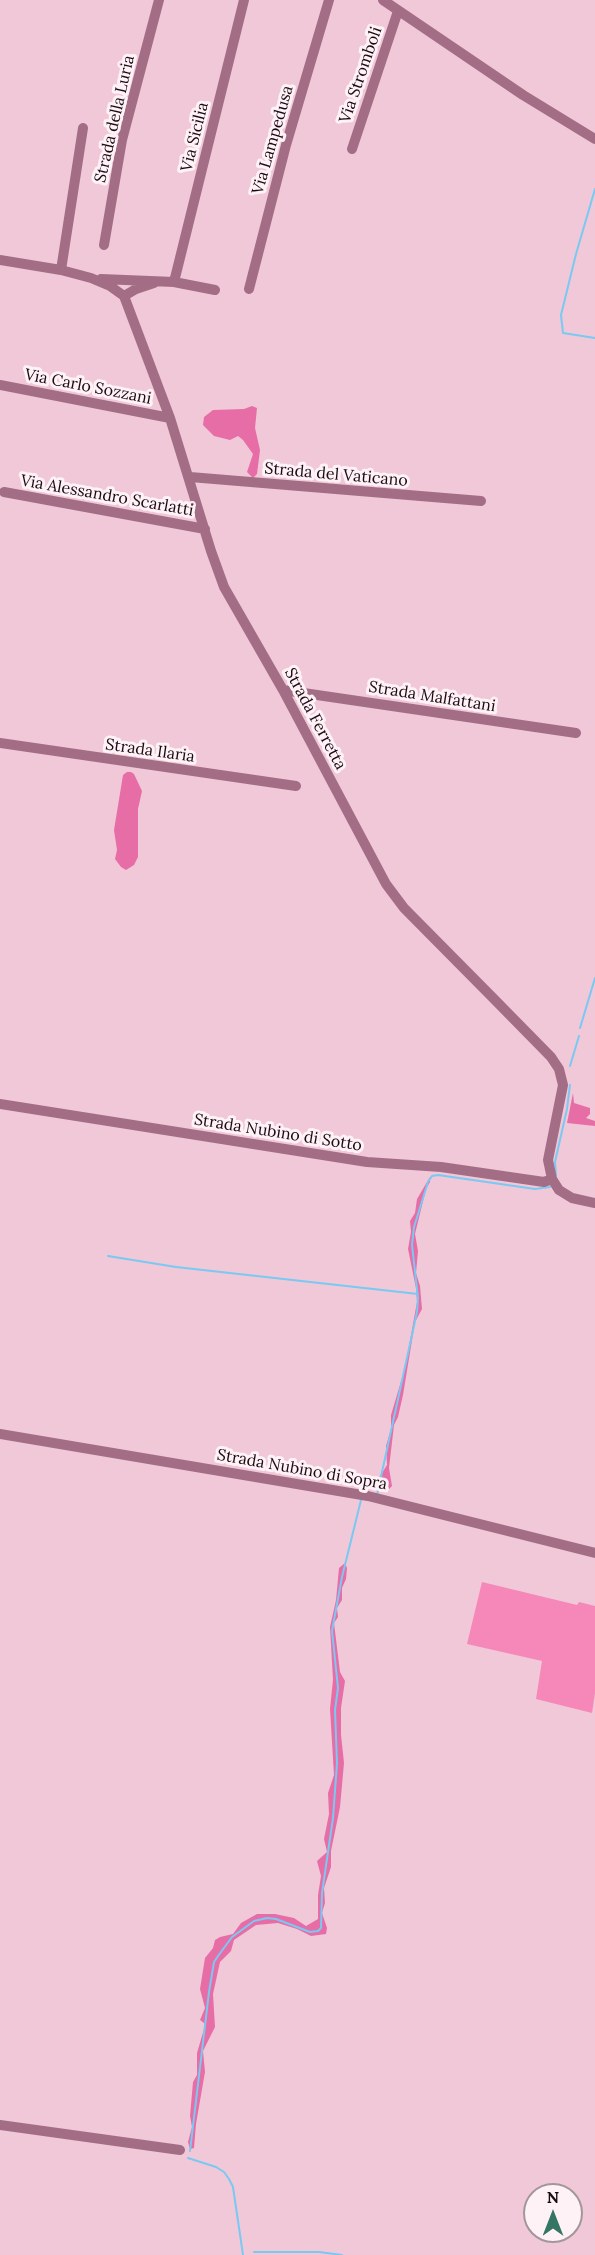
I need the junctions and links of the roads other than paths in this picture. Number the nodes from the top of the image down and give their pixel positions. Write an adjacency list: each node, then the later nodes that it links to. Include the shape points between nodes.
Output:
1 (159, 0): 9 (street, Strada della Luria, via 122,140)
2 (244, 0): 14 (street, Via Sicilia)
3 (329, 0): 15 (street, Via Lampedusa)
4 (383, 0): 5 (street)
5 (398, 11): 7 (street); 8 (street, Via Stromboli)
6 (82, 128): 11 (street)
7 (595, 139)
8 (352, 149)
9 (104, 245)
10 (0, 260): 11 (street)
11 (61, 270): 12 (street)
12 (91, 279): 13 (street); 17 (street)
13 (157, 282): 14 (street); 17 (street)
14 (174, 282): 16 (street)
15 (249, 289)
16 (214, 290)
17 (124, 296): 19 (street, Strada Ferretta)
18 (0, 386): 19 (street, Via Carlo Sozzani)
19 (170, 418): 20 (street, Strada Ferretta)
20 (190, 477): 22 (street, Strada del Vaticano); 23 (street, Strada Ferretta)
21 (4, 492): 23 (street, Via Alessandro Scarlatti)
22 (481, 501)
23 (205, 529): 24 (street, Strada Ferretta, via 224,587)
24 (284, 690): 25 (street, Strada Malfattani); 29 (street, Strada Ferretta, via 386,884 404,908 559,1069 563,1085 548,1160)
25 (576, 733)
26 (0, 743): 27 (street, Strada Ilaria)
27 (297, 786)
28 (0, 1104): 29 (street, Strada Nubino di Sotto, via 367,1162 441,1167 544,1182)
29 (552, 1179): 30 (street, via 559,1190 572,1198)
30 (595, 1203)
31 (0, 1434): 32 (street, Strada Nubino di Sopra, via 368,1496)
32 (595, 1553)
33 (0, 2125): 34 (street)
34 (180, 2150)

